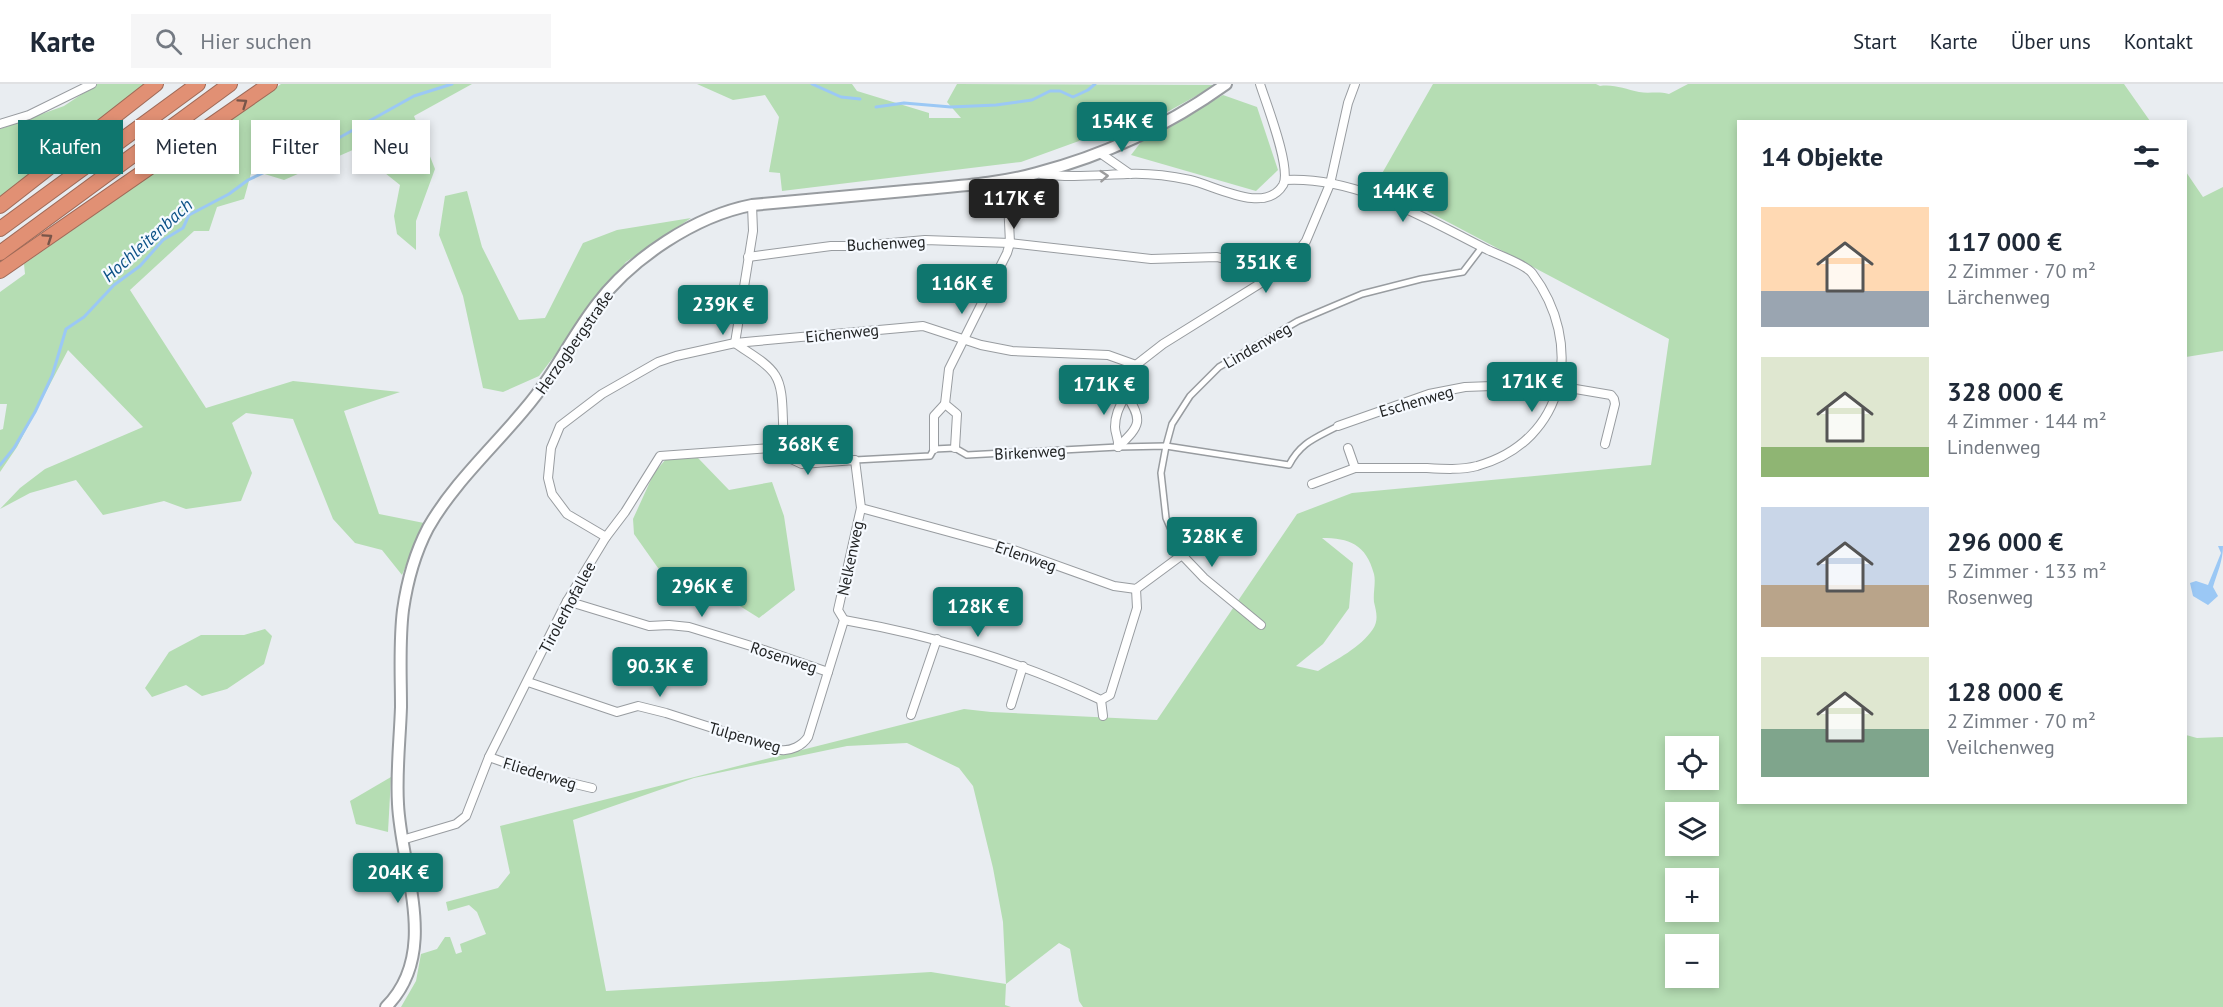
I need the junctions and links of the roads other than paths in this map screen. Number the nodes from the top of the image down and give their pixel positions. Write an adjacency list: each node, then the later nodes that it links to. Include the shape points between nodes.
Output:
1 (92, 84): 9 (street, via 38,111)
2 (156, 84): 17 (highway)
3 (198, 84): 18 (highway)
4 (230, 84): 21 (highway)
5 (270, 84): 23 (highway, one-way to 5)
6 (1226, 84): 10 (main road, Herzogbergstraße, via 1168,121)
7 (1260, 84): 14 (street, via 1285,164)
8 (1355, 84): 15 (street)
9 (0, 124)
10 (1100, 153): 11 (main road, Herzogbergstraße); 12 (street)
11 (1036, 173): 12 (street, one-way to 12, via 1073,177); 13 (main road, Herzogbergstraße)
12 (1130, 174): 14 (street, via 1190,180 1260,199 1277,192)
13 (1007, 179): 16 (main road, Herzogbergstraße); 19 (street)
14 (1285, 180): 15 (street)
15 (1329, 184): 20 (street, via 1383,199); 24 (street, via 1306,241 1284,268)
16 (752, 205): 22 (street); 61 (main road, Herzogbergstraße, via 691,226 632,266 596,305 533,401 456,489 428,528 409,578 403,614 397,803)
17 (0, 206)
18 (0, 229)
19 (1010, 243): 22 (street, Buchenweg, via 925,240 831,246); 24 (street, Buchenweg, via 1151,259 1217,257); 25 (street)
20 (1482, 247): 28 (street, via 1531,271 1556,314 1563,351); 33 (street, Lindenweg, via 1462,272 1362,294 1298,321 1245,350 1219,367 1190,396 1172,424)
21 (0, 253)
22 (748, 257): 26 (street)
23 (0, 271)
24 (1273, 275): 27 (street)
25 (965, 338): 26 (street, Eichenweg, via 923,326); 27 (street, Eichenweg, via 1012,351 1108,356); 30 (street, via 949,369)
26 (735, 343): 34 (street, via 774,373 780,383); 44 (street, Eichenweg, via 657,362 602,394 560,426 551,448 548,478 552,494 567,514)
27 (1136, 365): 29 (street)
28 (1560, 385): 31 (street, Eschenweg, via 1465,387 1404,402); 32 (street, Eschenweg, via 1611,395 1615,404); 41 (street, via 1538,428 1500,459 1453,469)
29 (1126, 394): 35 (street, via 1117,409); 35 (street, via 1138,412 1136,430)
30 (945, 404): 36 (street, via 957,414); 38 (street, via 934,416)
31 (1338, 426): 40 (street, Eschenweg, via 1296,451)
32 (1605, 444)
33 (1166, 446): 35 (street, Birkenweg); 40 (street, Birkenweg); 45 (street, Lindenweg, via 1161,473 1166,518)
34 (784, 447): 39 (street, Birkenweg, via 789,458 802,464); 44 (street, Tirolerhofallee, via 660,456)
35 (1118, 447): 36 (street, Birkenweg, via 967,455)
36 (955, 448): 38 (street, Birkenweg)
37 (1348, 448): 41 (street)
38 (934, 449): 39 (street, Birkenweg, via 930,456)
39 (855, 460): 43 (street, Nelkenweg)
40 (1289, 465)
41 (1355, 468): 42 (street)
42 (1312, 483)
43 (861, 507): 46 (street, Erlenweg, via 1008,548 1114,586); 48 (street, Nelkenweg, via 838,610)
44 (606, 537): 47 (street, Tirolerhofallee)
45 (1182, 555): 46 (street); 49 (street, Lindenweg)
46 (1136, 589): 54 (street, via 1137,609 1110,695)
47 (567, 601): 52 (street, Rosenweg, via 649,626 689,627); 53 (street, Tirolerhofallee)
48 (844, 620): 50 (street); 52 (street, Nelkenweg)
49 (1261, 625)
50 (937, 639): 51 (street); 56 (street)
51 (1023, 666): 54 (street); 55 (street)
52 (828, 672): 58 (street, Nelkenweg, via 808,737)
53 (528, 682): 58 (street, Tulpenweg, via 617,712 638,706 781,750); 59 (street, Tirolerhofallee)
54 (1101, 699): 57 (street)
55 (1011, 705)
56 (911, 715)
57 (1103, 716)
58 (792, 749)
59 (489, 757): 60 (street, Fliederweg); 61 (street, Tirolerhofallee, via 462,821)
60 (592, 788)
61 (402, 840): 62 (main road, Herzogbergstraße, via 415,919 414,952 407,977)
62 (386, 1007)

